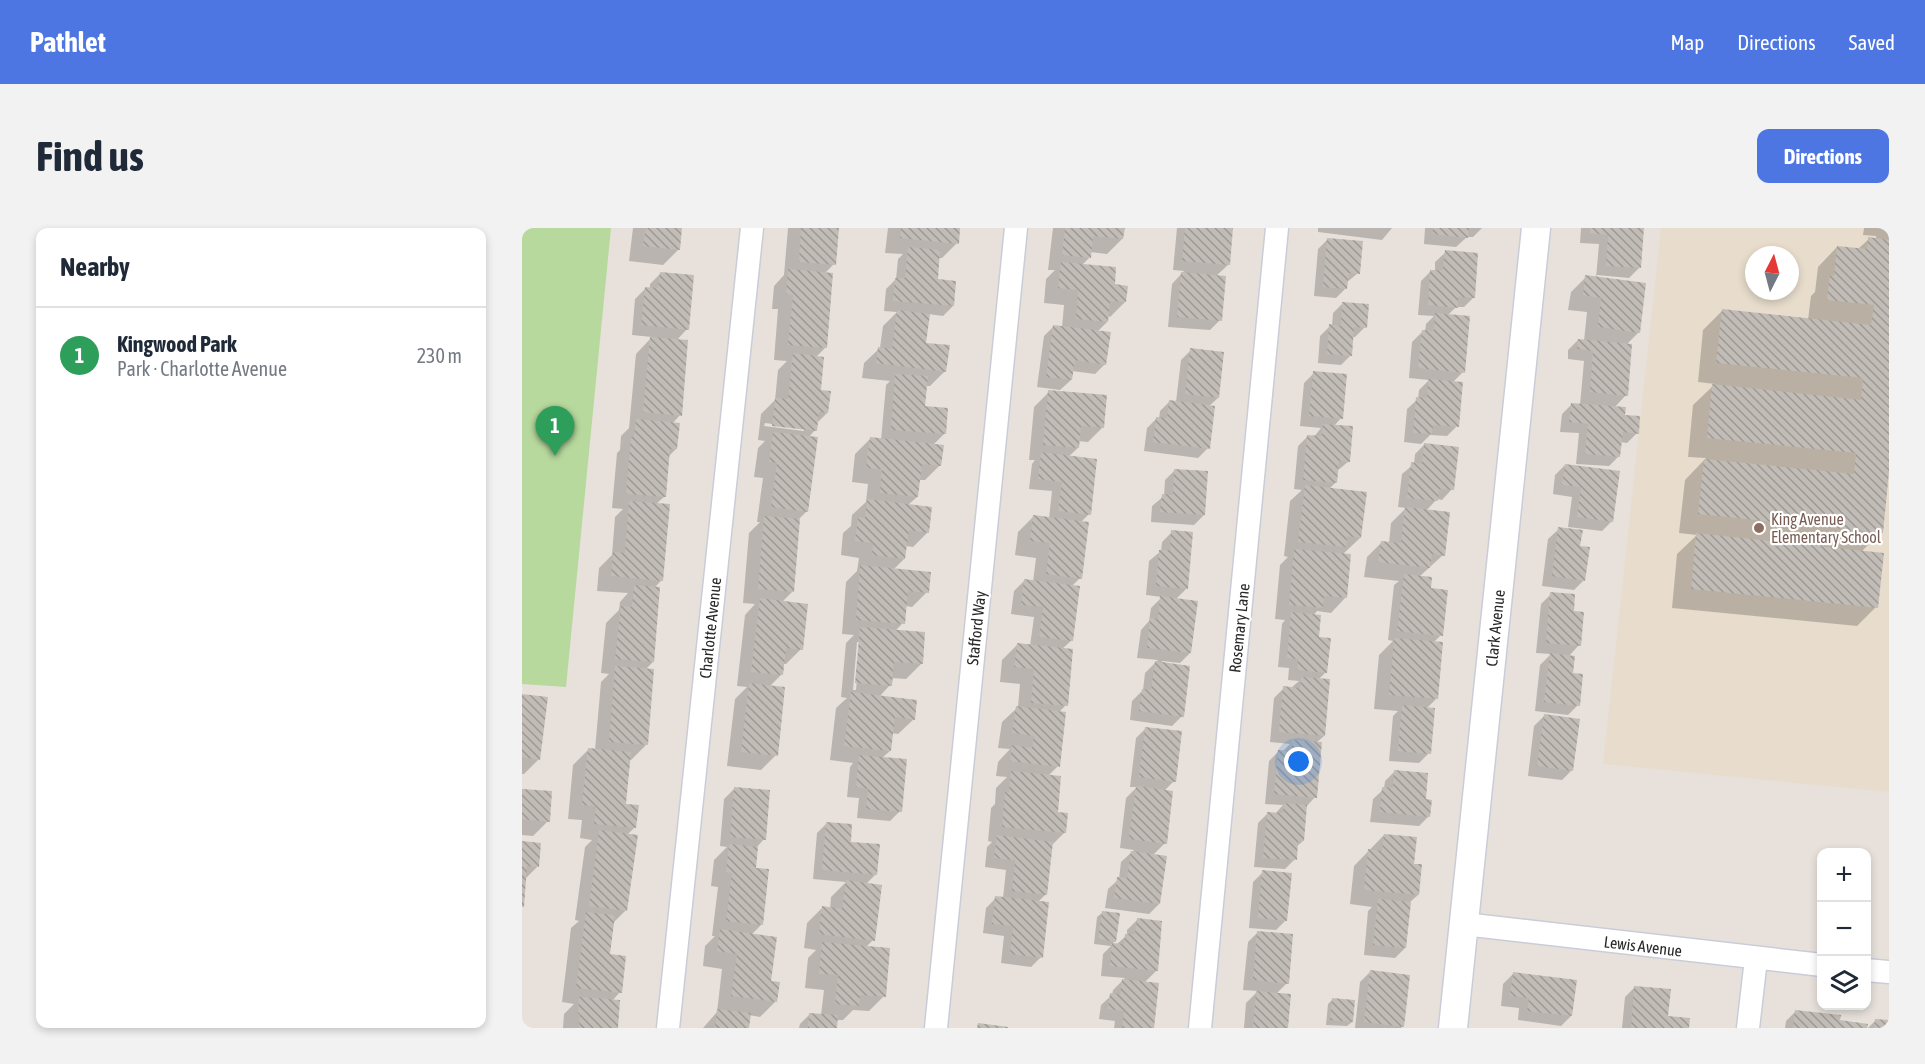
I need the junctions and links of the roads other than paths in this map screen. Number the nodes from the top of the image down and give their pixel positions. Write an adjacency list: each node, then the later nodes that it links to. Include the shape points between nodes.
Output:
1 (753, 228): 10 (street, Charlotte Avenue)
2 (1016, 228): 11 (street, Stafford Way)
3 (1278, 228): 12 (street, Rosemary Lane)
4 (1536, 228): 5 (street, Clark Avenue)
5 (1464, 924): 6 (street, Lewis Avenue); 13 (street, Clark Avenue)
6 (1755, 959): 7 (street, Lewis Avenue); 14 (street)
7 (1817, 965)
8 (1871, 970): 9 (street)
9 (1889, 972)
10 (668, 1028)
11 (936, 1028)
12 (1200, 1028)
13 (1453, 1028)
14 (1748, 1028)

